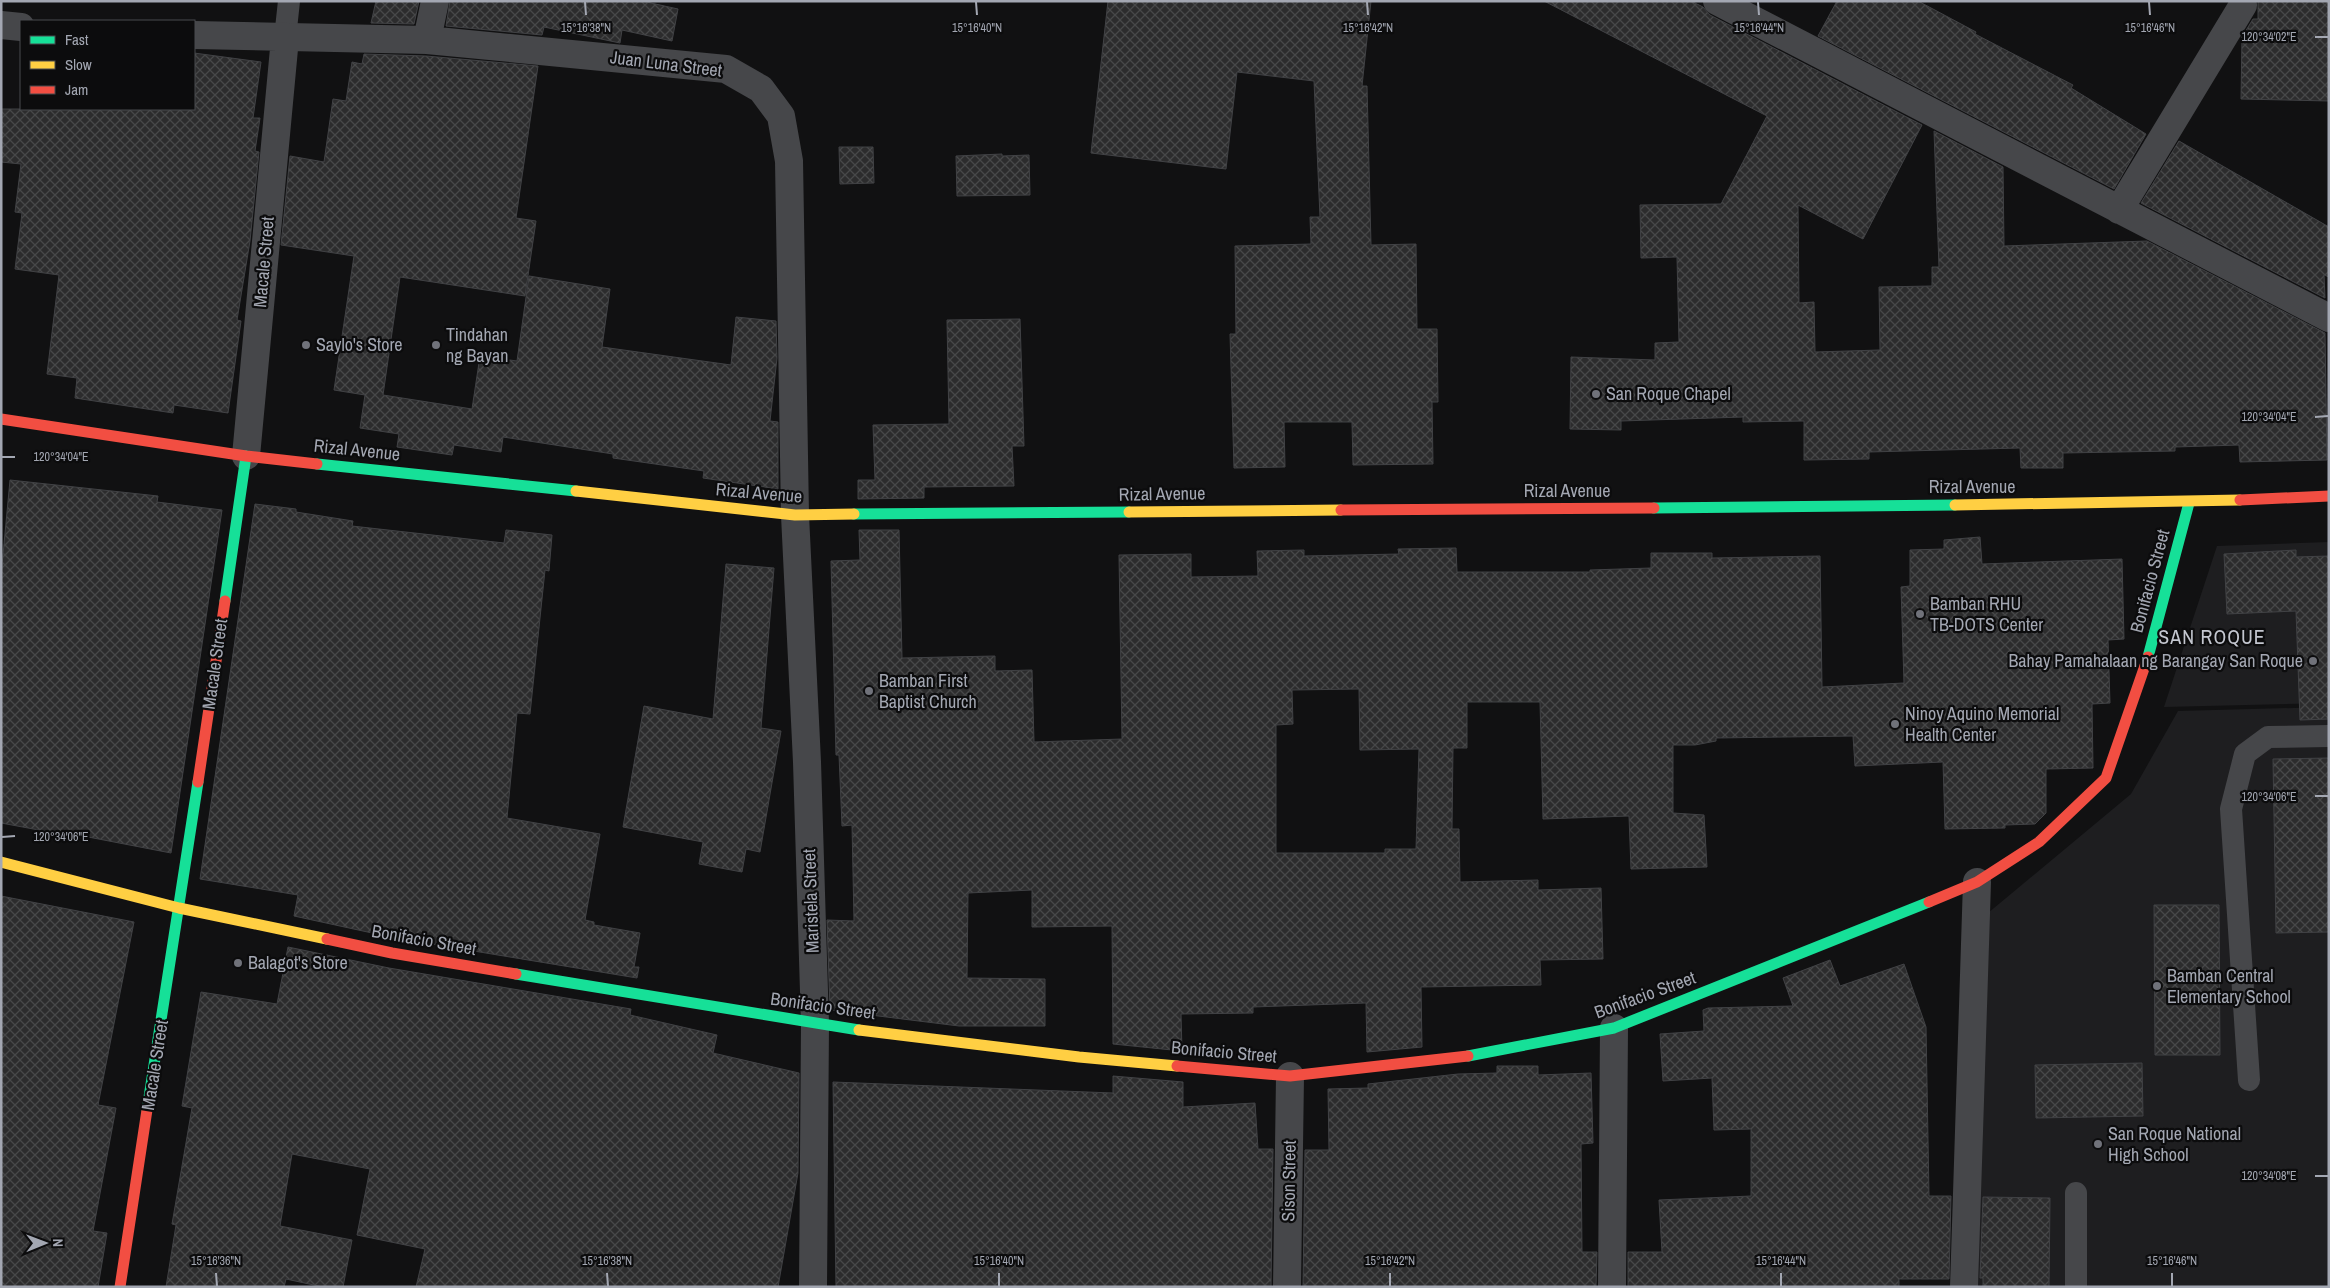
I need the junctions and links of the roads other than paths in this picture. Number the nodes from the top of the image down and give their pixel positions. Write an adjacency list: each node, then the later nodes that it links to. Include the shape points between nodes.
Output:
1 (289, 1): 8 (lane)
2 (435, 1): 9 (street)
3 (1717, 1): 10 (street)
4 (2243, 5): 10 (street)
5 (1, 25): 6 (street)
6 (20, 27)
7 (195, 35): 8 (street, Juan Luna Street)
8 (284, 38): 9 (street, Juan Luna Street); 13 (street, Macale Street)
9 (427, 40): 16 (street, Juan Luna Street, via 726,69 761,89 781,116 788,161)
10 (2119, 210): 11 (street)
11 (2329, 318)
12 (1, 419): 13 (street, Rizal Avenue)
13 (246, 456): 16 (street, Rizal Avenue); 20 (street, Macale Street)
14 (2329, 496): 15 (street, Rizal Avenue)
15 (2189, 503): 16 (street, Rizal Avenue); 19 (street, Bonifacio Street, via 2145,670 2106,778 2038,842)
16 (795, 515): 21 (street, Maristela Street, via 808,762)
17 (2329, 736): 24 (lane, via 2268,737 2245,754 2232,809)
18 (1, 862): 20 (street, Bonifacio Street)
19 (1977, 882): 22 (street, Bonifacio Street); 30 (street)
20 (179, 908): 21 (street, Bonifacio Street, via 392,953); 26 (street, Macale Street)
21 (815, 1024): 23 (street, Bonifacio Street, via 1079,1057); 27 (street, Maristela Street)
22 (1614, 1028): 23 (street, Bonifacio Street, via 1448,1060); 29 (street)
23 (1290, 1076): 28 (street, Sison Street)
24 (2249, 1080)
25 (2076, 1193): 31 (lane)
26 (120, 1287)
27 (814, 1287)
28 (1288, 1287)
29 (1612, 1287)
30 (1964, 1287)
31 (2076, 1287)

